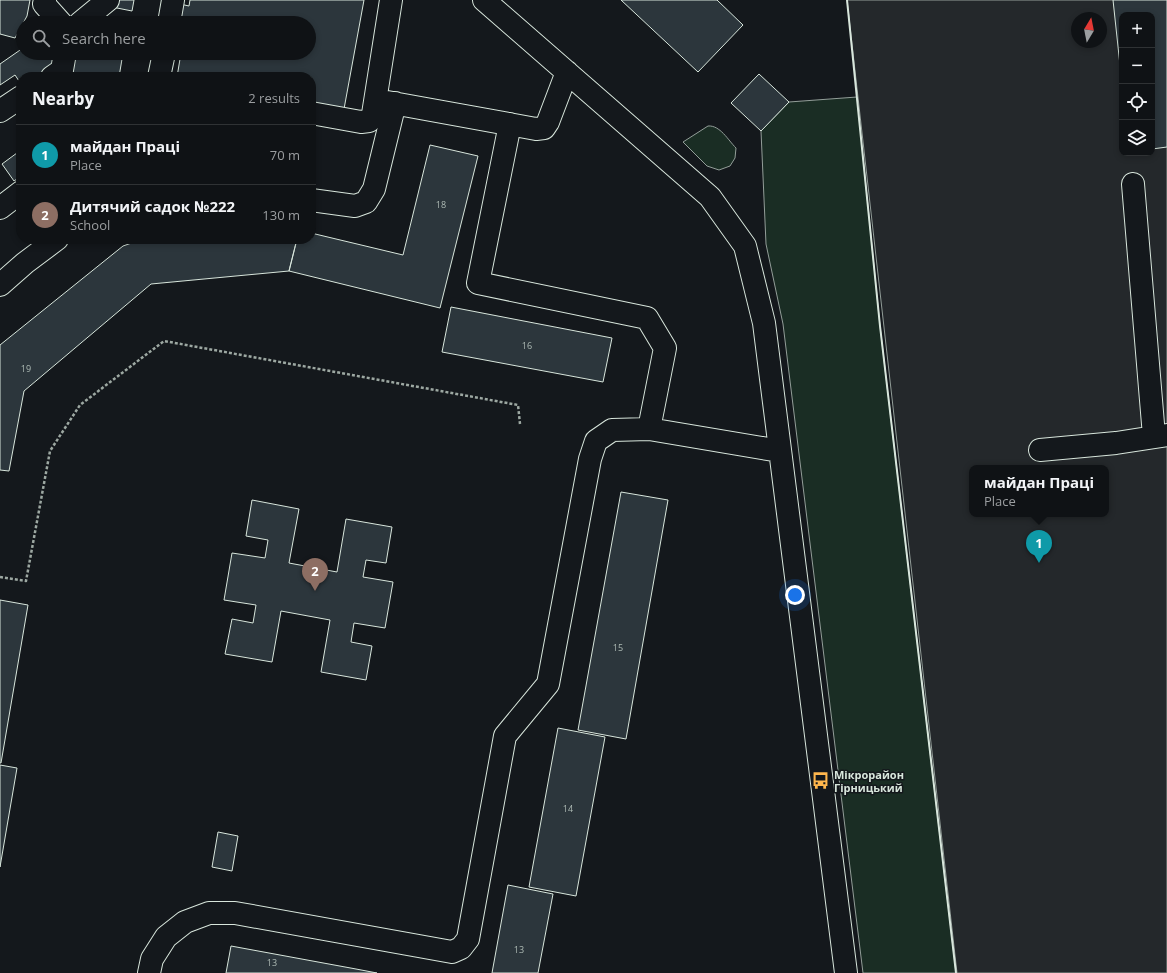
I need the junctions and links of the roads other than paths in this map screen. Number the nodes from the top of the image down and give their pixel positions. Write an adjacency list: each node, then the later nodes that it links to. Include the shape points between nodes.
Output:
1 (44, 0): 6 (street, via 44,4)
2 (108, 0): 7 (street)
3 (173, 0): 8 (street)
4 (391, 0): 15 (street)
5 (484, 0): 13 (street)
6 (55, 16)
7 (89, 16)
8 (170, 16)
9 (64, 60): 11 (street)
10 (163, 60): 12 (street)
11 (59, 72)
12 (160, 72)
13 (567, 72): 18 (street, via 544,128); 28 (street, via 710,197 745,246 764,323)
14 (16, 100): 16 (street)
15 (385, 101): 17 (street, via 369,121 361,122); 18 (street); 21 (street, via 374,189 366,202 355,206)
16 (0, 111)
17 (316, 114)
18 (510, 124): 25 (street, via 478,283 647,318 665,348)
19 (1133, 184): 26 (street)
20 (16, 196): 22 (street)
21 (316, 201)
22 (0, 208)
23 (50, 244): 24 (street)
24 (0, 285)
25 (649, 430): 28 (street); 29 (street, via 612,430 596,441 590,459 548,684 505,736 468,939 461,948 452,952 235,913 209,913 185,922 166,937 152,959)
26 (1161, 436): 27 (street)
27 (1040, 450)
28 (780, 451): 30 (street)
29 (149, 973)
30 (846, 973)

